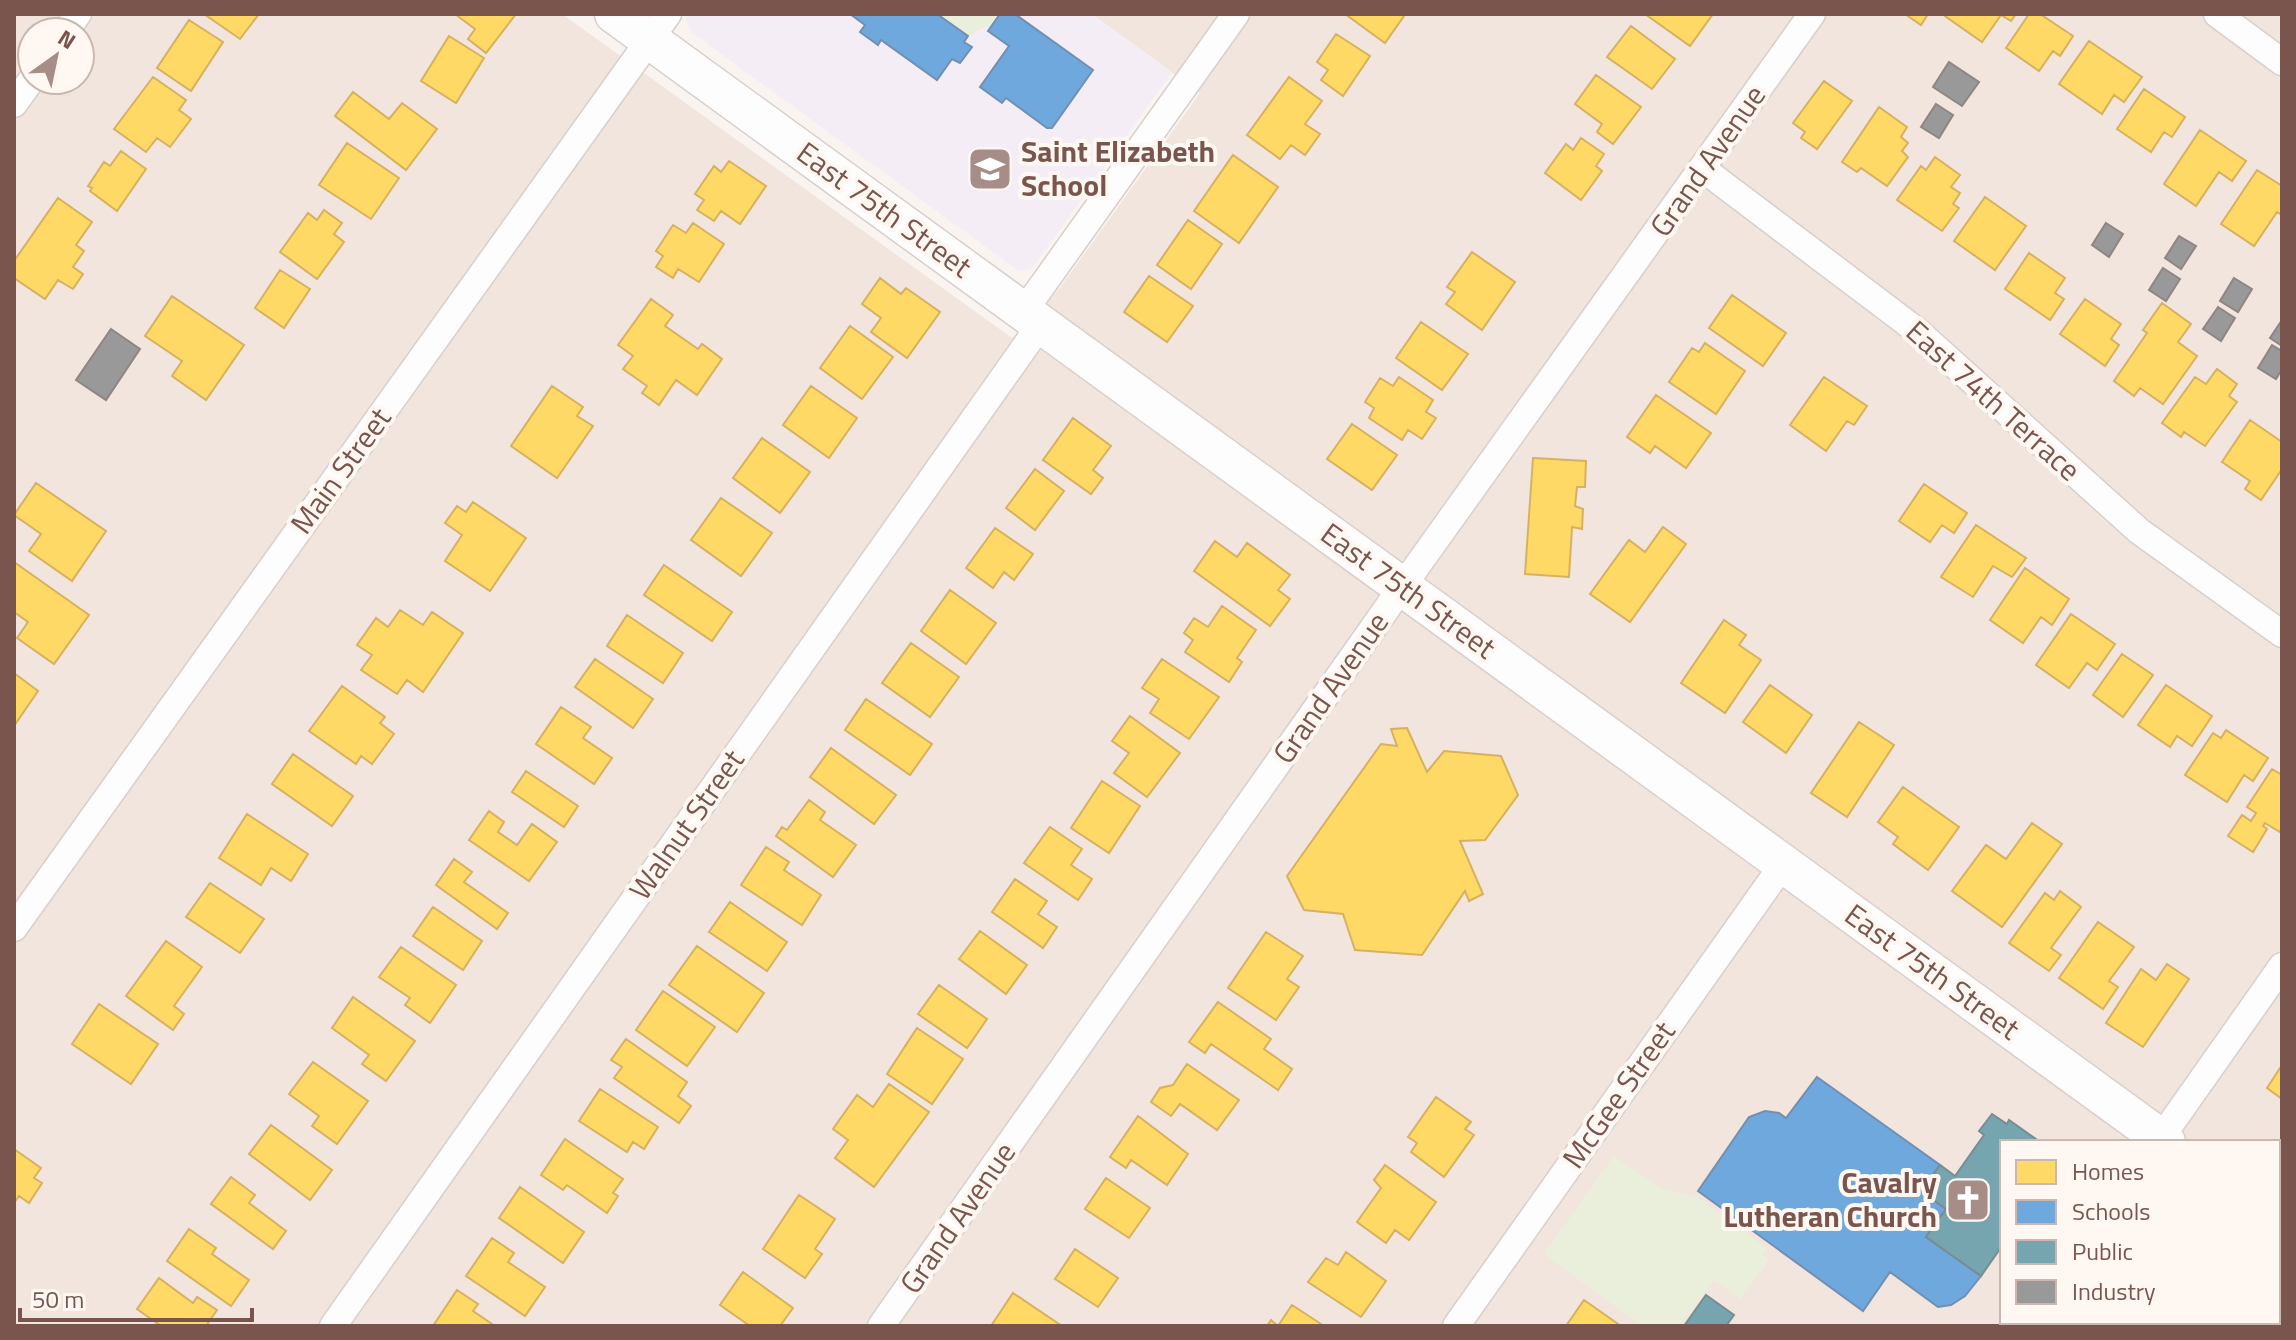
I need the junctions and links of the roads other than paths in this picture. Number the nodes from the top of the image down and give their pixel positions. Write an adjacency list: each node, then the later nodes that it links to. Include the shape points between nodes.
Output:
1 (614, 14): 5 (main road, East 75th Street)
2 (1236, 14): 8 (street, Walnut Street)
3 (1812, 14): 7 (street, Grand Avenue)
4 (2217, 14): 6 (street)
5 (659, 27): 8 (main road, East 75th Street); 12 (street, Main Street)
6 (2282, 62)
7 (1703, 169): 9 (street, Grand Avenue); 10 (street, East 74th Terrace, via 1916,330 2139,531)
8 (1032, 317): 9 (main road, East 75th Street); 16 (street, Walnut Street)
9 (1402, 587): 11 (main road, East 75th Street); 17 (street, Grand Avenue)
10 (2282, 634)
11 (1784, 863): 14 (main road, East 75th Street); 18 (street, McGee Street)
12 (14, 928)
13 (2282, 966): 15 (street)
14 (2161, 1140)
15 (2163, 1140)
16 (333, 1326)
17 (881, 1326)
18 (1456, 1326)

